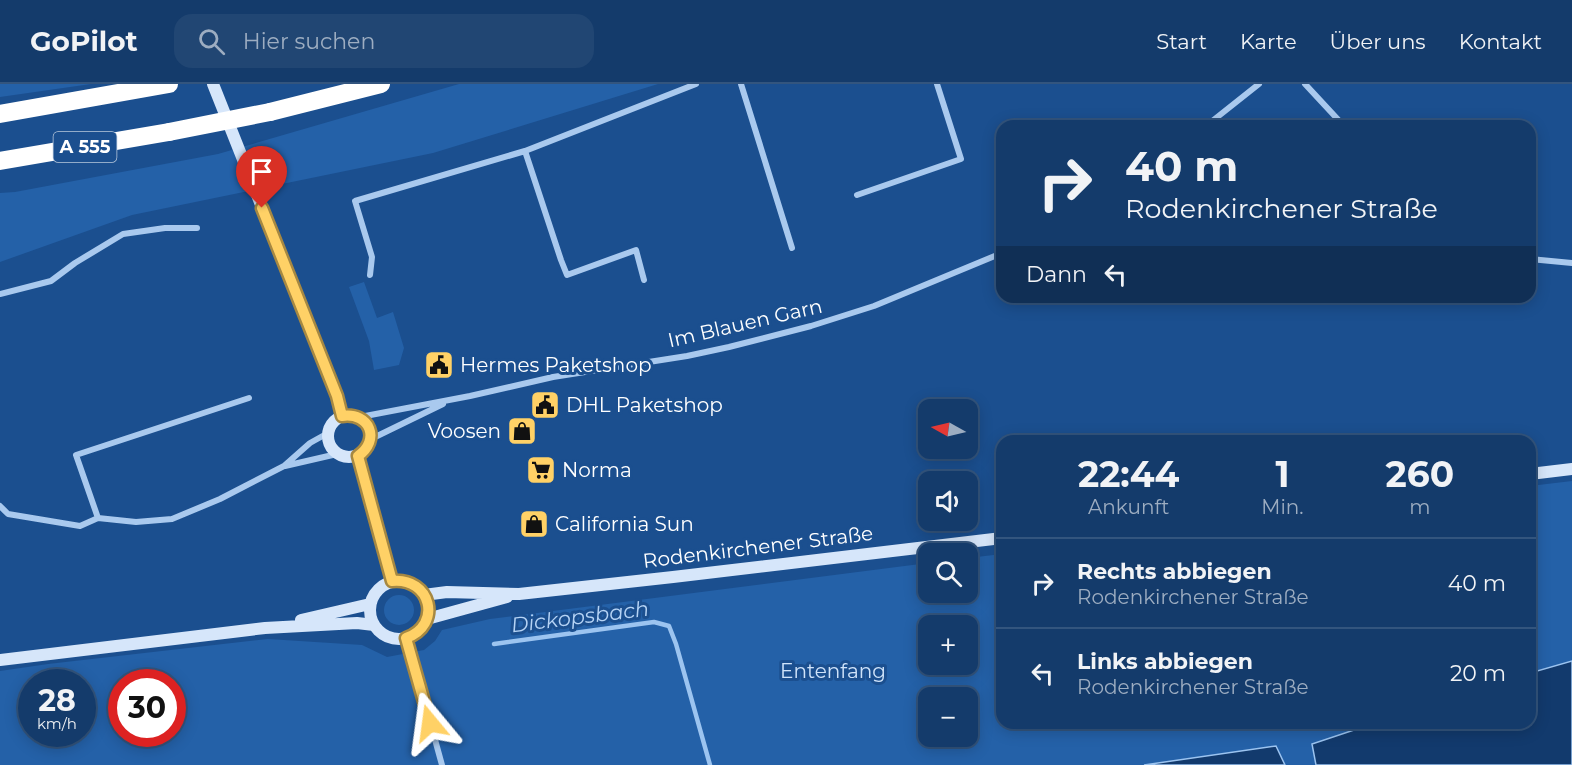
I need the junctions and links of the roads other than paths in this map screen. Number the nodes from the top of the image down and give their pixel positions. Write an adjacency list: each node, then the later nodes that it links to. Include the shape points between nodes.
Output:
1 (213, 84): 25 (main road)
2 (381, 84): 13 (highway, A 555, bridge, via 270,112)
3 (696, 84): 12 (street)
4 (741, 84): 16 (street)
5 (937, 84): 14 (street, via 961,159)
6 (1259, 84): 10 (street)
7 (1305, 84): 11 (street)
8 (165, 85): 9 (highway, A 555)
9 (0, 114)
10 (1214, 120)
11 (1338, 120)
12 (525, 151): 20 (street, via 355,201 372,257); 21 (street, via 567,275 636,250)
13 (0, 161)
14 (857, 195)
15 (198, 228): 22 (street, via 123,234 51,281)
16 (792, 248)
17 (996, 255): 24 (street, Im Blauen Garn, via 874,306 811,326 708,351 553,376)
18 (1536, 260): 19 (street)
19 (1572, 263)
20 (370, 275)
21 (644, 279)
22 (0, 294)
23 (249, 398): 35 (street, via 75,455)
24 (451, 400): 26 (street, Im Blauen Garn); 28 (street, Im Blauen Garn)
25 (342, 416): 26 (main road); 27 (main road)
26 (360, 417): 28 (main road, via 370,429)
27 (328, 433): 29 (main road, via 329,443); 31 (street)
28 (371, 439): 30 (main road)
29 (337, 454): 30 (main road); 31 (street)
30 (358, 456): 37 (main road)
31 (284, 466): 35 (street, via 172,519 136,522)
32 (1572, 469): 33 (main road)
33 (1536, 473)
34 (0, 506): 35 (street, via 8,514 80,526)
35 (98, 518)
36 (996, 539): 39 (main road, Rodenkirchener Straße)
37 (392, 581): 38 (main road, via 409,582); 40 (main road, via 381,587)
38 (424, 594): 39 (main road, Rodenkirchener Straße); 41 (main road, via 429,610)
39 (519, 594): 41 (main road, Rodenkirchener Straße)
40 (370, 604): 42 (main road); 43 (main road)
41 (427, 619): 44 (main road, Rodenkirchener Straße, via 420,631)
42 (374, 625): 43 (main road); 44 (main road, via 396,639)
43 (264, 628): 45 (main road)
44 (406, 638): 46 (street)
45 (0, 660)
46 (442, 765)

